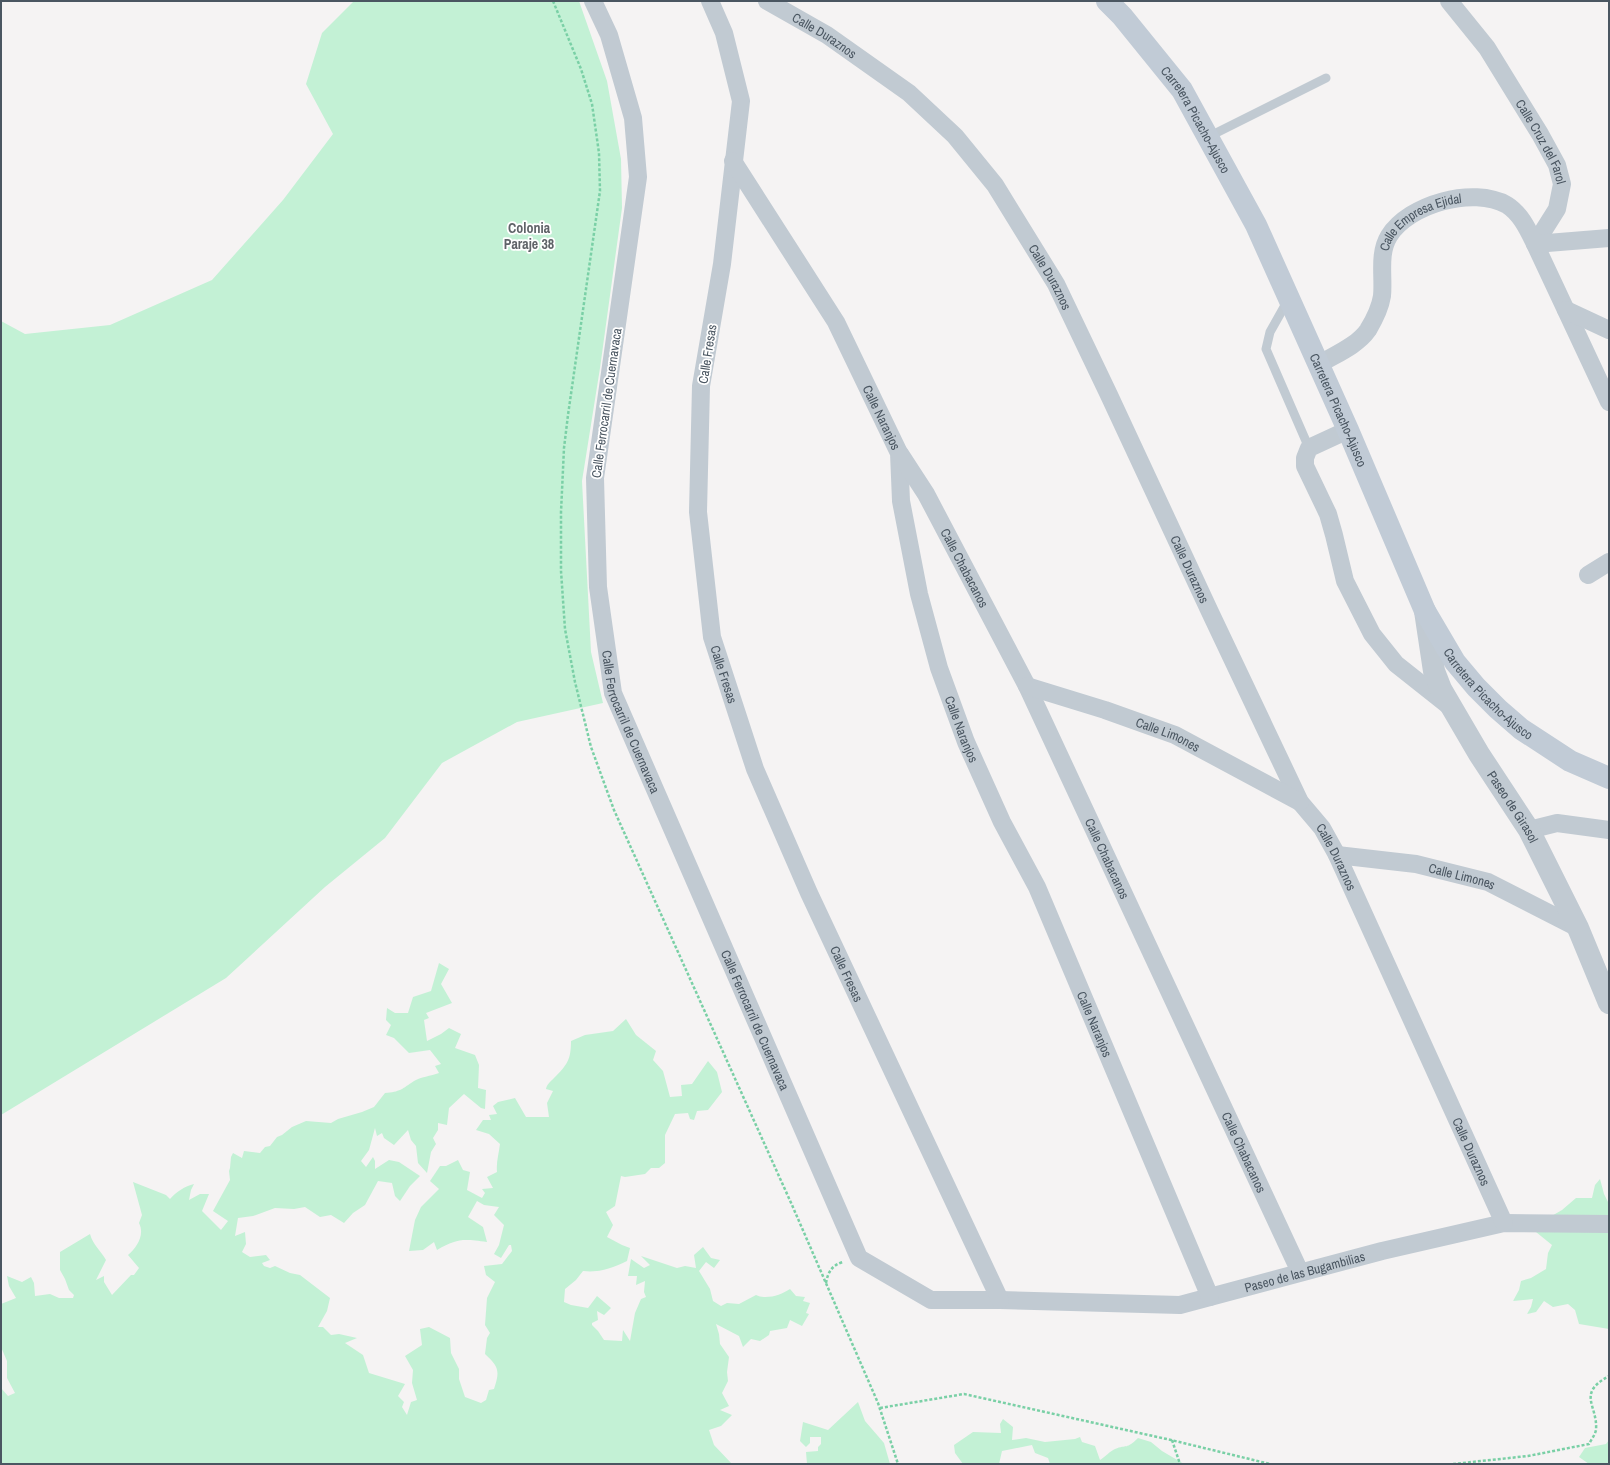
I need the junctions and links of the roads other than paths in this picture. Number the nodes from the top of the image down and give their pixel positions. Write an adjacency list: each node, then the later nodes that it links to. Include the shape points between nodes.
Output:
1 (593, 1): 35 (street, Calle Ferrocarril de Cuernavaca, via 609,35 633,118 638,177 594,478 598,587 613,693 859,1258 931,1300)
2 (710, 1): 8 (street, Calle Fresas, via 724,33 741,101)
3 (767, 1): 25 (street, Calle Duraznos, via 827,35 908,93 955,136 995,184 1056,284)
4 (1106, 1): 7 (main road, Carretera Picacho-Ajusco, via 1122,16 1182,90)
5 (1452, 2): 10 (street, Calle Cruz del Farol, via 1487,48 1557,165 1562,184 1557,209)
6 (1326, 78): 7 (lane)
7 (1208, 137): 11 (main road, Carretera Picacho-Ajusco, via 1256,225)
8 (733, 161): 18 (street, Calle Naranjos, via 836,322); 35 (street, Calle Fresas, via 722,264 702,386 698,512 712,637 755,769 809,893)
9 (1609, 238): 10 (street)
10 (1535, 244): 12 (street); 14 (street, Calle Empresa Ejidal, via 1522,218 1507,205 1491,199 1458,199 1439,202 1420,210 1402,221 1388,237 1383,251 1382,297 1377,315 1367,332 1351,346)
11 (1288, 299): 14 (main road, Carretera Picacho-Ajusco); 17 (lane, via 1270,332 1266,349)
12 (1566, 310): 13 (street); 15 (street)
13 (1609, 330)
14 (1318, 364): 16 (main road, Carretera Picacho-Ajusco)
15 (1609, 402)
16 (1348, 430): 17 (street); 21 (main road, Carretera Picacho-Ajusco)
17 (1309, 448): 23 (street, via 1304,458 1305,466 1328,514 1345,581 1372,634 1396,664)
18 (899, 453): 22 (street, Calle Chabacanos, via 926,494); 34 (street, Calle Naranjos, via 901,501 919,594 939,668 966,742 1002,822 1037,887)
19 (1609, 562): 20 (street)
20 (1588, 575)
21 (1425, 611): 23 (street, Paseo de Girasol, via 1434,671); 24 (main road, Carretera Picacho-Ajusco, via 1455,662 1498,709 1521,729 1570,761)
22 (1027, 686): 25 (street, Calle Limones, via 1175,735); 33 (street, Calle Chabacanos)
23 (1452, 709): 26 (street, Paseo de Girasol)
24 (1609, 778)
25 (1300, 802): 28 (street, Calle Duraznos, via 1322,828)
26 (1529, 830): 27 (street, via 1557,823); 29 (street, Paseo de Girasol)
27 (1609, 830)
28 (1337, 856): 29 (street, Calle Limones, via 1416,864 1488,882); 31 (street, Calle Duraznos)
29 (1578, 928): 30 (street, Paseo de Girasol)
30 (1609, 1003)
31 (1504, 1223): 32 (street, Paseo de las Bugambilias); 33 (street, Paseo de las Bugambilias)
32 (1609, 1224)
33 (1300, 1272): 34 (street, Paseo de las Bugambilias)
34 (1210, 1297): 35 (street, Paseo de las Bugambilias, via 1180,1305)
35 (1000, 1300)

